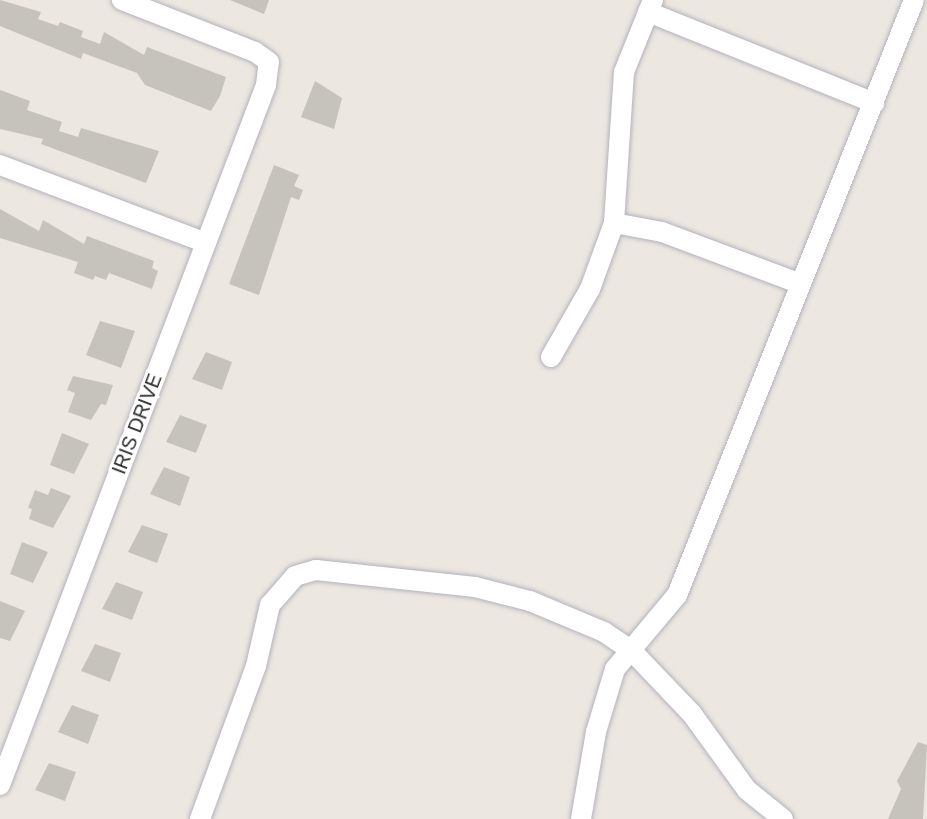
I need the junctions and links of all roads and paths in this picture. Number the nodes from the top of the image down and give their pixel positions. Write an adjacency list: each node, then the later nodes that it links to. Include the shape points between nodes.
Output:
1 (122, 0): 7 (street, IRIS DRIVE, via 232,42 269,62 266,85)
2 (914, 0): 4 (street)
3 (650, 6): 4 (street); 6 (street, via 624,72)
4 (874, 103): 8 (street)
5 (0, 165): 7 (street)
6 (614, 223): 8 (street, via 662,232); 9 (street, via 590,290)
7 (206, 243): 11 (street, IRIS DRIVE)
8 (801, 284): 10 (street, via 676,595)
9 (551, 357)
10 (631, 650): 12 (street, via 604,632 530,601 475,587 362,572 316,570 296,576 270,605 256,666); 13 (street, via 615,669 596,732); 14 (street, via 692,714 747,790)
11 (0, 785)
12 (200, 819)
13 (581, 819)
14 (783, 819)

